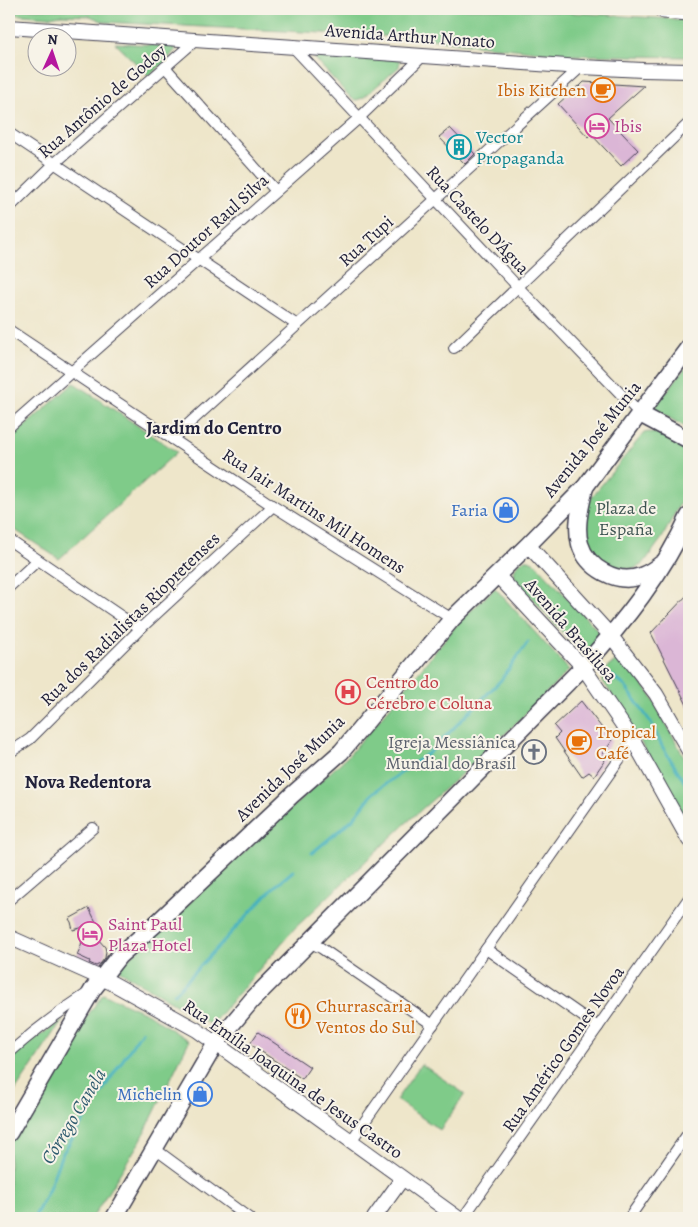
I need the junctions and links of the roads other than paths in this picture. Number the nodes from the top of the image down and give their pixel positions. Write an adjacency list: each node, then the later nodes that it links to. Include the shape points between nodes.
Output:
1 (664, 9): 2 (highway)
2 (689, 11)
3 (9, 27): 4 (main road, Avenida Arthur Nonato)
4 (196, 40): 5 (main road, Avenida Arthur Nonato); 7 (street, Rua Antônio de Godoy)
5 (293, 47): 6 (main road, Avenida Arthur Nonato); 10 (street, Rua Castelo D'Água)
6 (423, 56): 8 (main road, Avenida Arthur Nonato); 10 (street, Rua Doutor Raul Silva)
7 (165, 67): 13 (street, Rua Antônio de Godoy); 14 (street)
8 (581, 67): 9 (main road, Avenida Arthur Nonato); 15 (street, Rua Tupi)
9 (689, 71)
10 (359, 118): 14 (street, Rua Doutor Raul Silva); 15 (street, Rua Castelo D'Água)
11 (689, 123): 18 (street)
12 (9, 132): 13 (street)
13 (56, 163): 16 (street, Rua Antônio de Godoy); 17 (street)
14 (276, 191): 17 (street, Rua Doutor Raul Silva)
15 (436, 199): 18 (street, Rua Castelo D'Água); 19 (street, Rua Tupi)
16 (9, 208)
17 (199, 259): 19 (street); 23 (street, Rua Doutor Raul Silva)
18 (518, 287): 22 (street); 24 (street, Rua Castelo D'Água)
19 (297, 325): 28 (street, Rua Tupi)
20 (9, 330): 23 (street, Rua Jair Martins Mil Homens)
21 (689, 347): 24 (main road, Avenida José Munia)
22 (454, 348)
23 (71, 372): 26 (street, Rua Doutor Raul Silva); 28 (street, Rua Jair Martins Mil Homens)
24 (640, 414): 25 (main road); 27 (main road, Avenida José Munia)
25 (663, 426): 27 (main road); 29 (main road)
26 (9, 428)
27 (627, 431): 30 (main road, Avenida José Munia)
28 (172, 439): 31 (street, Rua Jair Martins Mil Homens)
29 (689, 440)
30 (585, 487): 34 (main road, Avenida José Munia); 36 (main road, via 579,514 580,545 598,569 624,579 641,576)
31 (272, 506): 39 (street, Rua Jair Martins Mil Homens); 40 (street, Rua dos Radialistas Riopretenses)
32 (689, 516): 36 (main road)
33 (9, 540): 35 (street)
34 (528, 545): 37 (main road, Avenida José Munia); 41 (main road, Avenida Brasilusa)
35 (38, 560): 38 (street); 40 (street)
36 (665, 561): 41 (main road)
37 (498, 576): 39 (main road, Avenida José Munia); 42 (main road, Avenida Brasilusa)
38 (9, 587)
39 (452, 619): 53 (main road, Avenida José Munia, via 341,752 119,956)
40 (141, 628): 45 (street, Rua dos Radialistas Riopretenses, via 30,739)
41 (611, 636): 42 (main road); 44 (main road, Avenida Brasilusa, via 656,694)
42 (584, 667): 43 (main road, Avenida Brasilusa); 51 (main road)
43 (633, 740): 47 (main road, Avenida Brasilusa); 52 (street)
44 (689, 751)
45 (9, 752)
46 (93, 828): 49 (street)
47 (689, 840)
48 (689, 898): 55 (street, Rua Américo Gomes Novoa)
49 (9, 900)
50 (9, 937): 53 (main road, Rua Emília Joaquina de Jesus Castro)
51 (309, 942): 54 (street); 56 (main road, via 252,1000)
52 (486, 949): 54 (street); 55 (street)
53 (97, 984): 56 (main road, Rua Emília Joaquina de Jesus Castro, via 112,983); 57 (street); 59 (main road, Avenida José Munia)
54 (433, 1025): 60 (street)
55 (598, 1027): 67 (street, Rua Américo Gomes Novoa)
56 (216, 1043): 60 (main road, Rua Emília Joaquina de Jesus Castro); 61 (main road)
57 (9, 1053)
58 (689, 1132): 68 (street)
59 (9, 1133)
60 (351, 1141): 62 (main road, Rua Emília Joaquina de Jesus Castro)
61 (155, 1149): 63 (main road); 64 (street)
62 (402, 1178): 65 (main road); 66 (main road, Rua Emília Joaquina de Jesus Castro)
63 (114, 1218)
64 (249, 1218)
65 (374, 1218)
66 (458, 1218)
67 (463, 1218)
68 (629, 1218)

